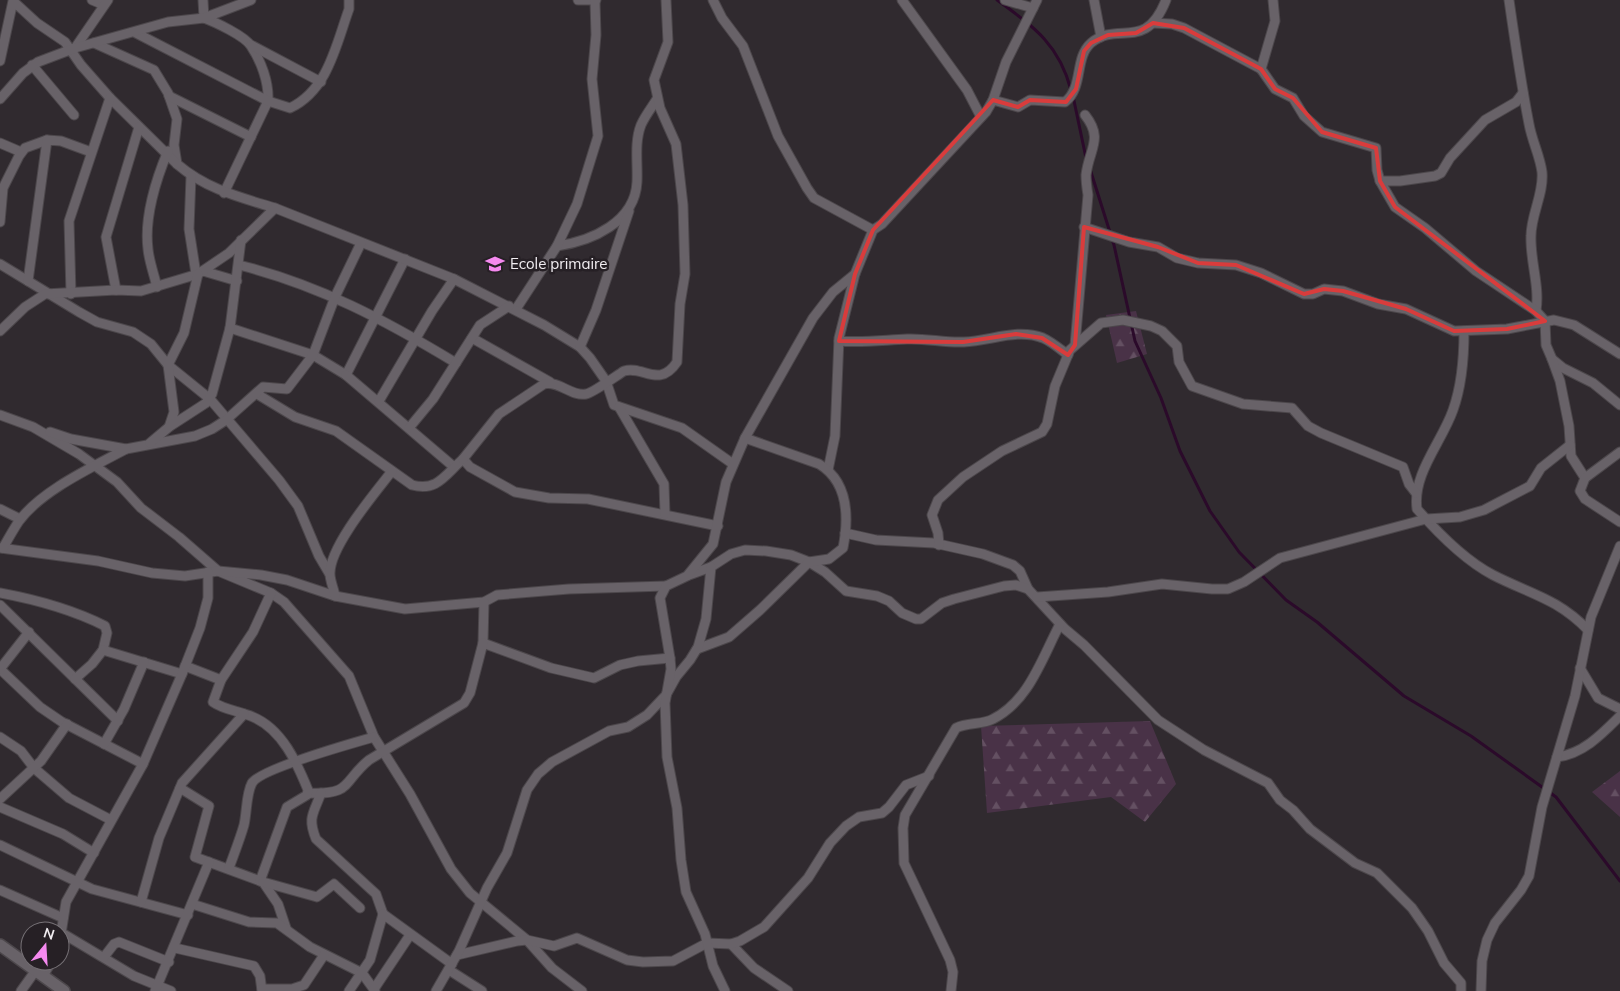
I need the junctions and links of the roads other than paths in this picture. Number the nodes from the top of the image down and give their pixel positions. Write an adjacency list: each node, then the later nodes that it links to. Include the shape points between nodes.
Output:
1 (13, 0): 24 (street, via 37,23); 25 (street)
2 (92, 0): 16 (street)
3 (203, 0): 18 (street)
4 (251, 0): 18 (street)
5 (349, 0): 28 (street, via 349,9)
6 (578, 0): 15 (street)
7 (666, 0): 33 (street, via 668,42 654,80)
8 (713, 0): 55 (street, via 743,46 778,136 807,188 814,198)
9 (902, 0): 38 (street, via 967,90)
10 (1005, 0): 17 (street)
11 (1094, 0): 21 (street)
12 (1166, 0): 19 (street)
13 (1273, 0): 27 (street, via 1275,22)
14 (1509, 0): 29 (street)
15 (595, 1): 58 (street, via 592,80 598,136 577,204)
16 (106, 2): 24 (street)
17 (1035, 4): 34 (street, via 1006,62)
18 (204, 18): 20 (street, via 168,22); 23 (street)
19 (1153, 23): 21 (street, via 1136,33); 27 (street, via 1184,28)
20 (136, 33): 22 (street); 35 (street)
21 (1101, 37): 34 (street, via 1084,51 1076,89 1065,102 1030,100 1018,107)
22 (94, 43): 24 (street); 30 (street, via 154,70)
23 (251, 45): 28 (street); 35 (street, via 268,81)
24 (73, 49): 26 (street); 31 (street, via 81,65)
25 (0, 61)
26 (32, 65): 32 (street); 36 (street)
27 (1261, 69): 49 (street, via 1275,89 1292,98 1317,129 1377,148)
28 (321, 82): 35 (street, via 303,102 290,108)
29 (1523, 93): 49 (street, via 1516,102 1485,120 1450,158 1441,173 1400,181); 73 (street, via 1543,186 1531,225 1538,297)
30 (169, 96): 40 (street, via 177,119); 41 (street)
31 (110, 98): 39 (street); 45 (street)
32 (0, 99)
33 (658, 99): 52 (street, via 639,132 636,188); 91 (street, via 676,144 683,205 685,274 677,362 673,369 652,376 629,370)
34 (993, 100): 38 (street)
35 (268, 101): 41 (street)
36 (74, 115)
37 (1084, 116): 54 (street, via 1096,133 1086,175 1088,195)
38 (981, 117): 55 (street)
39 (139, 127): 46 (street); 68 (street, via 106,237)
40 (175, 133): 46 (street); 47 (street)
41 (251, 137): 50 (street)
42 (47, 140): 44 (street); 45 (street, via 61,141); 65 (street)
43 (0, 143): 44 (street)
44 (21, 152): 53 (street, via 3,188)
45 (91, 152): 70 (street, via 68,221)
46 (166, 155): 47 (street); 67 (street, via 147,234)
47 (177, 164): 48 (street)
48 (191, 176): 50 (street); 62 (street, via 189,229)
49 (1380, 181): 73 (street, via 1395,207 1476,271)
50 (224, 193): 51 (street)
51 (275, 208): 56 (street); 57 (street)
52 (630, 210): 58 (street, via 587,239); 83 (street)
53 (0, 222)
54 (1084, 227): 78 (street, via 1129,242 1158,247 1177,258 1198,264 1236,265 1304,294 1324,289 1342,291 1378,304 1406,309 1454,330); 82 (street)
55 (873, 230): 63 (street)
56 (241, 240): 61 (street); 62 (street, via 229,253)
57 (362, 243): 59 (street); 71 (street)
58 (557, 246): 72 (street)
59 (405, 260): 64 (street); 74 (street)
60 (0, 264): 65 (street)
61 (239, 265): 66 (street); 71 (street, via 295,280)
62 (199, 273): 66 (street); 67 (street); 89 (street, via 184,333)
63 (855, 274): 81 (street); 103 (street, via 833,292 813,318)
64 (454, 279): 72 (street); 79 (street)
65 (28, 281): 69 (street)
66 (237, 281): 76 (street)
67 (157, 287): 68 (street, via 141,291)
68 (116, 290): 70 (street)
69 (45, 294): 70 (street); 77 (street, via 25,307); 89 (street, via 97,322 142,337)
70 (71, 294)
71 (335, 297): 74 (street); 85 (street)
72 (512, 308): 80 (street, via 487,318); 83 (street)
73 (1536, 311): 75 (street)
74 (376, 317): 79 (street); 90 (street)
75 (1545, 321): 78 (street, via 1507,329); 84 (street, via 1574,325); 87 (street, via 1546,345)
76 (230, 328): 85 (street); 94 (street)
77 (0, 331)
78 (1464, 331): 115 (street, via 1464,359 1453,410)
79 (415, 338): 88 (street); 95 (street)
80 (472, 338): 88 (street); 92 (street)
81 (839, 341): 86 (street, via 865,343 907,339 963,342 1016,334 1042,338); 112 (street, via 835,436)
82 (1075, 345): 86 (street); 115 (street, via 1101,323 1123,320 1151,326 1177,346 1179,362 1192,386 1243,404 1292,408 1314,430 1403,467)
83 (580, 347): 91 (street)
84 (1620, 354)
85 (313, 355): 90 (street); 93 (street, via 287,389 268,386)
86 (1068, 356): 123 (street, via 1055,386 1047,424 1042,432 1002,451 963,478 934,506 932,522 938,533)
87 (1552, 359): 96 (street, via 1593,383); 105 (street, via 1560,381)
88 (456, 363): 102 (street)
89 (168, 365): 94 (street); 101 (street, via 174,412)
90 (346, 375): 95 (street)
91 (606, 381): 92 (street, via 588,394); 97 (street, via 614,405)
92 (550, 382): 108 (street, via 499,414)
93 (257, 394): 99 (street); 113 (street, via 295,416 336,430)
94 (210, 400): 99 (street); 101 (street)
95 (379, 401): 102 (street)
96 (1620, 405)
97 (619, 408): 109 (street, via 682,428); 117 (street, via 664,484)
98 (0, 415): 100 (street)
99 (226, 420): 104 (street, via 194,436); 130 (street, via 298,506)
100 (33, 427): 106 (street, via 71,439); 110 (street)
101 (168, 427): 104 (street)
102 (409, 428): 111 (street)
103 (745, 438): 109 (street); 112 (street)
104 (149, 444): 106 (street)
105 (1570, 445): 114 (street, via 1571,456); 119 (street, via 1541,468 1525,490 1472,514)
106 (126, 449): 110 (street)
107 (1620, 452): 114 (street)
108 (463, 459): 111 (street); 117 (street, via 470,467 515,492 549,498 588,498)
109 (733, 464): 121 (street, via 726,482)
110 (95, 466): 118 (street, via 66,481); 128 (street)
111 (454, 467): 113 (street, via 426,488 412,485)
112 (828, 470): 122 (street, via 844,495 847,511)
113 (392, 471): 130 (street, via 342,540)
114 (1585, 478): 120 (street, via 1580,491 1585,499)
115 (1416, 493): 119 (street, via 1417,509)
116 (0, 509): 118 (street)
117 (665, 514): 121 (street)
118 (20, 519): 125 (street)
119 (1426, 519): 137 (street, via 1280,558 1228,589 1162,584); 141 (street, via 1480,568 1550,600 1572,614)
120 (1620, 522)
121 (718, 526): 131 (street, via 713,544)
122 (845, 533): 123 (street, via 876,540); 126 (street, via 843,548 836,556)
123 (939, 545): 133 (street, via 983,554 1013,565 1020,571)
124 (1620, 546): 141 (street)
125 (2, 548): 129 (street, via 98,561 152,573 185,576)
126 (809, 562): 127 (street, via 791,555 745,550 731,554); 133 (street, via 846,592 877,596 916,619 954,598 1004,586); 144 (street, via 729,636)
127 (711, 567): 131 (street); 144 (street, via 706,618)
128 (218, 571): 129 (street); 135 (street); 136 (street, via 287,580)
129 (208, 572): 150 (street, via 208,598)
130 (329, 573): 136 (street)
131 (687, 576): 132 (street)
132 (666, 586): 138 (street, via 507,594); 146 (street, via 660,598)
133 (1028, 589): 137 (street)
134 (0, 593): 145 (street, via 51,603 105,626 107,633)
135 (271, 593): 152 (street, via 253,632); 160 (street, via 284,602 349,676)
136 (335, 596): 138 (street, via 405,609)
137 (1037, 597): 140 (street)
138 (484, 602): 143 (street)
139 (0, 605): 142 (street)
140 (1060, 624): 167 (street, via 1017,702 990,721 956,728); 217 (street, via 1158,720 1204,750 1268,783 1280,800 1310,829 1355,863 1377,873 1412,908 1444,964 1457,977)
141 (1588, 630): 148 (street)
142 (29, 632): 149 (street); 151 (street)
143 (483, 643): 146 (street, via 551,668 594,678 620,665); 162 (street, via 470,694 464,703)
144 (697, 649): 153 (street)
145 (103, 650): 147 (street); 151 (street)
146 (670, 658): 153 (street)
147 (144, 662): 150 (street); 157 (street)
148 (1580, 668): 154 (street, via 1598,698); 163 (street)
149 (0, 669): 158 (street, via 40,707)
150 (184, 670): 152 (street); 165 (street)
151 (75, 679): 157 (street)
152 (221, 680): 155 (street, via 213,702)
153 (666, 694): 182 (street, via 636,723 609,731 552,762 538,774 527,790 507,853); 193 (street, via 667,757 677,808 686,892)
154 (1620, 709)
155 (244, 714): 164 (street, via 272,730); 168 (street, via 184,779)
156 (1620, 716): 163 (street, via 1598,738 1571,755)
157 (118, 721): 161 (street)
158 (67, 724): 161 (street); 166 (street)
159 (0, 737): 166 (street, via 21,751)
160 (374, 737): 162 (street); 164 (street)
161 (104, 744): 165 (street)
162 (383, 752): 170 (street, via 362,765 346,787); 182 (street, via 451,869)
163 (1557, 757): 218 (street, via 1537,829 1529,876 1494,923 1482,961)
164 (295, 763): 169 (street); 177 (street, via 253,781 244,825)
165 (143, 764): 173 (street)
166 (34, 768): 171 (street); 173 (street, via 69,798)
167 (929, 776): 194 (street, via 906,785 882,813 859,817 846,826 830,843 808,878 764,927); 216 (street, via 905,816 904,863 950,960)
168 (180, 788): 176 (street, via 208,805 194,856); 181 (street, via 158,838)
169 (308, 793): 170 (street); 178 (street, via 287,807)
170 (322, 793): 185 (street, via 311,820 316,839 376,894)
171 (1, 796)
172 (0, 807): 175 (street, via 63,834)
173 (111, 820): 175 (street)
174 (0, 845): 179 (street)
175 (94, 853): 179 (street)
176 (209, 862): 177 (street); 183 (street)
177 (229, 868): 178 (street)
178 (262, 882): 184 (street, via 317,897 334,884); 189 (street, via 278,904)
179 (78, 883): 181 (street, via 112,896); 187 (street, via 66,902)
180 (0, 890): 187 (street)
181 (141, 902): 186 (street)
182 (481, 902): 191 (street); 198 (street)
183 (192, 904): 186 (street); 189 (street, via 237,920 273,922)
184 (360, 908)
185 (384, 914): 190 (street); 203 (street, via 371,957)
186 (188, 915): 196 (street)
187 (63, 918): 188 (street)
188 (63, 921)
189 (286, 928): 197 (street)
190 (410, 935): 201 (street); 206 (street)
191 (527, 940): 193 (street, via 554,946 577,938 627,960 642,962 673,961); 198 (street); 213 (street, via 552,968)
192 (70, 941): 199 (street)
193 (707, 943): 194 (street); 214 (street, via 713,966)
194 (731, 944): 215 (street, via 754,968)
195 (0, 946): 202 (street)
196 (175, 948): 200 (street); 205 (street, via 254,966 260,976)
197 (324, 955): 203 (street); 205 (street, via 304,985 292,989)
198 (457, 955): 201 (street)
199 (104, 957): 200 (street, via 119,942); 204 (street)
200 (169, 962): 204 (street)
201 (450, 967): 211 (street); 212 (street)
202 (39, 973): 207 (street); 208 (street)
203 (362, 973): 206 (street); 210 (street)
204 (156, 988): 209 (street)
205 (262, 990)
206 (374, 990)
207 (21, 991)
208 (64, 991)
209 (171, 991)
210 (349, 991)
211 (436, 991)
212 (482, 991)
213 (582, 991)
214 (726, 991)
215 (788, 991)
216 (951, 991)
217 (1461, 991)
218 (1481, 991)

